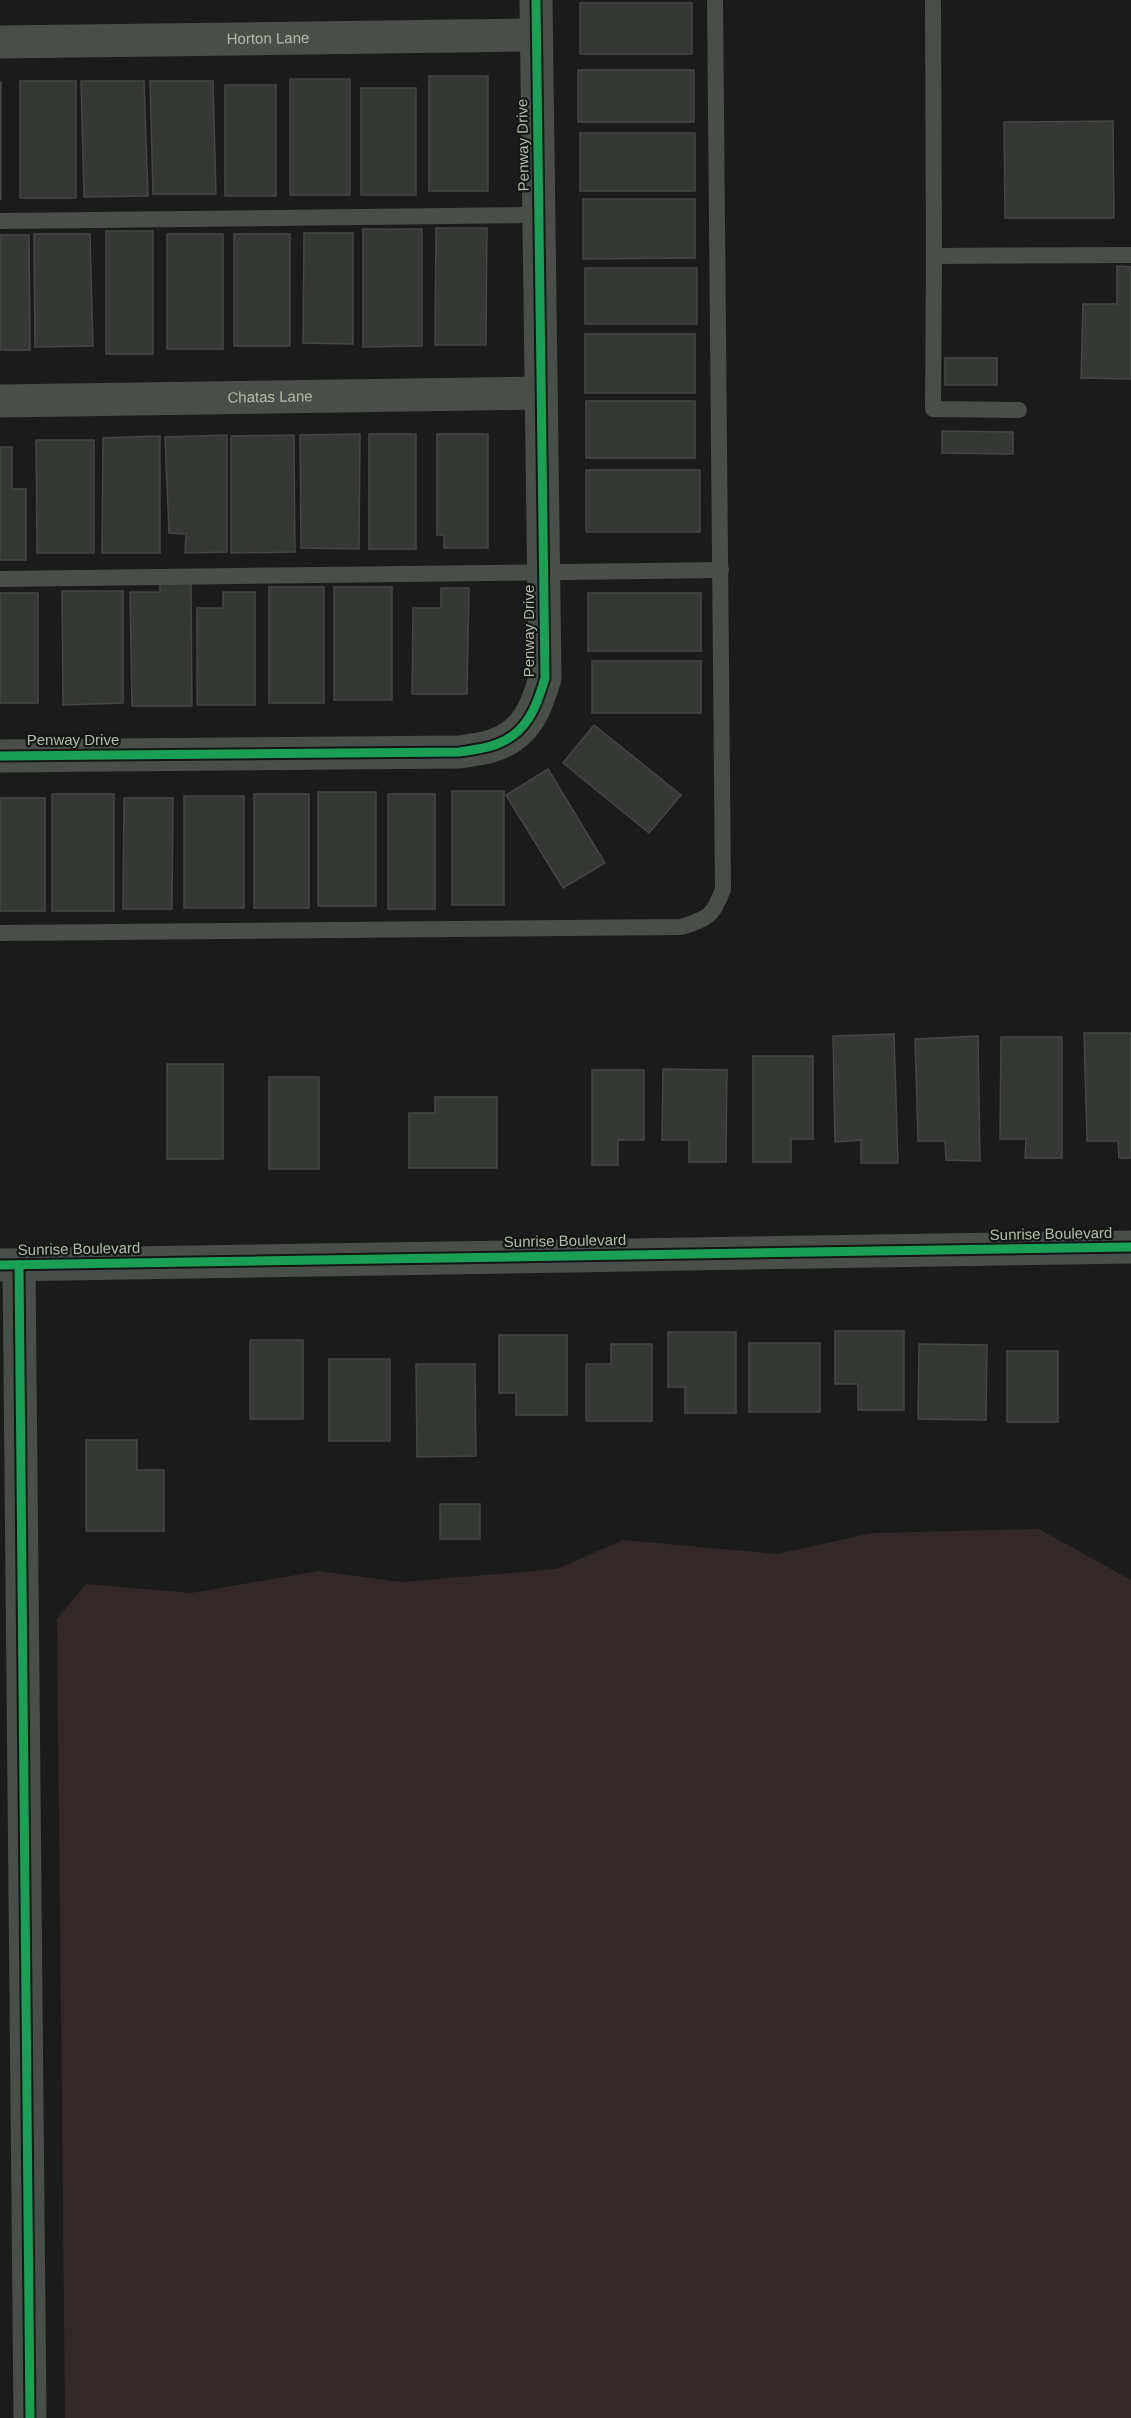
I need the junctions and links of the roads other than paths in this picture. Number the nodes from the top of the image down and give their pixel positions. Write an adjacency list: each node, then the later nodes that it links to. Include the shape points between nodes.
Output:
1 (536, 0): 4 (street, Penway Drive)
2 (715, 0): 13 (lane)
3 (933, 0): 9 (lane)
4 (536, 35): 5 (street, Horton Lane); 6 (street, Penway Drive)
5 (0, 42)
6 (539, 215): 7 (lane); 10 (street, Penway Drive)
7 (0, 221)
8 (1131, 255): 9 (lane)
9 (934, 256): 12 (lane, via 933,409)
10 (541, 393): 11 (street, Chatas Lane); 14 (street, Penway Drive)
11 (0, 401)
12 (1019, 410)
13 (721, 570): 14 (lane); 17 (lane, via 723,889 717,906 705,919 681,927)
14 (544, 572): 15 (lane); 16 (street, Penway Drive, via 545,678 537,706 525,723 497,744 459,752)
15 (0, 579)
16 (0, 756)
17 (0, 933)
18 (1131, 1247): 19 (street, Sunrise Boulevard)
19 (9, 1265): 20 (street)
20 (30, 2418)

